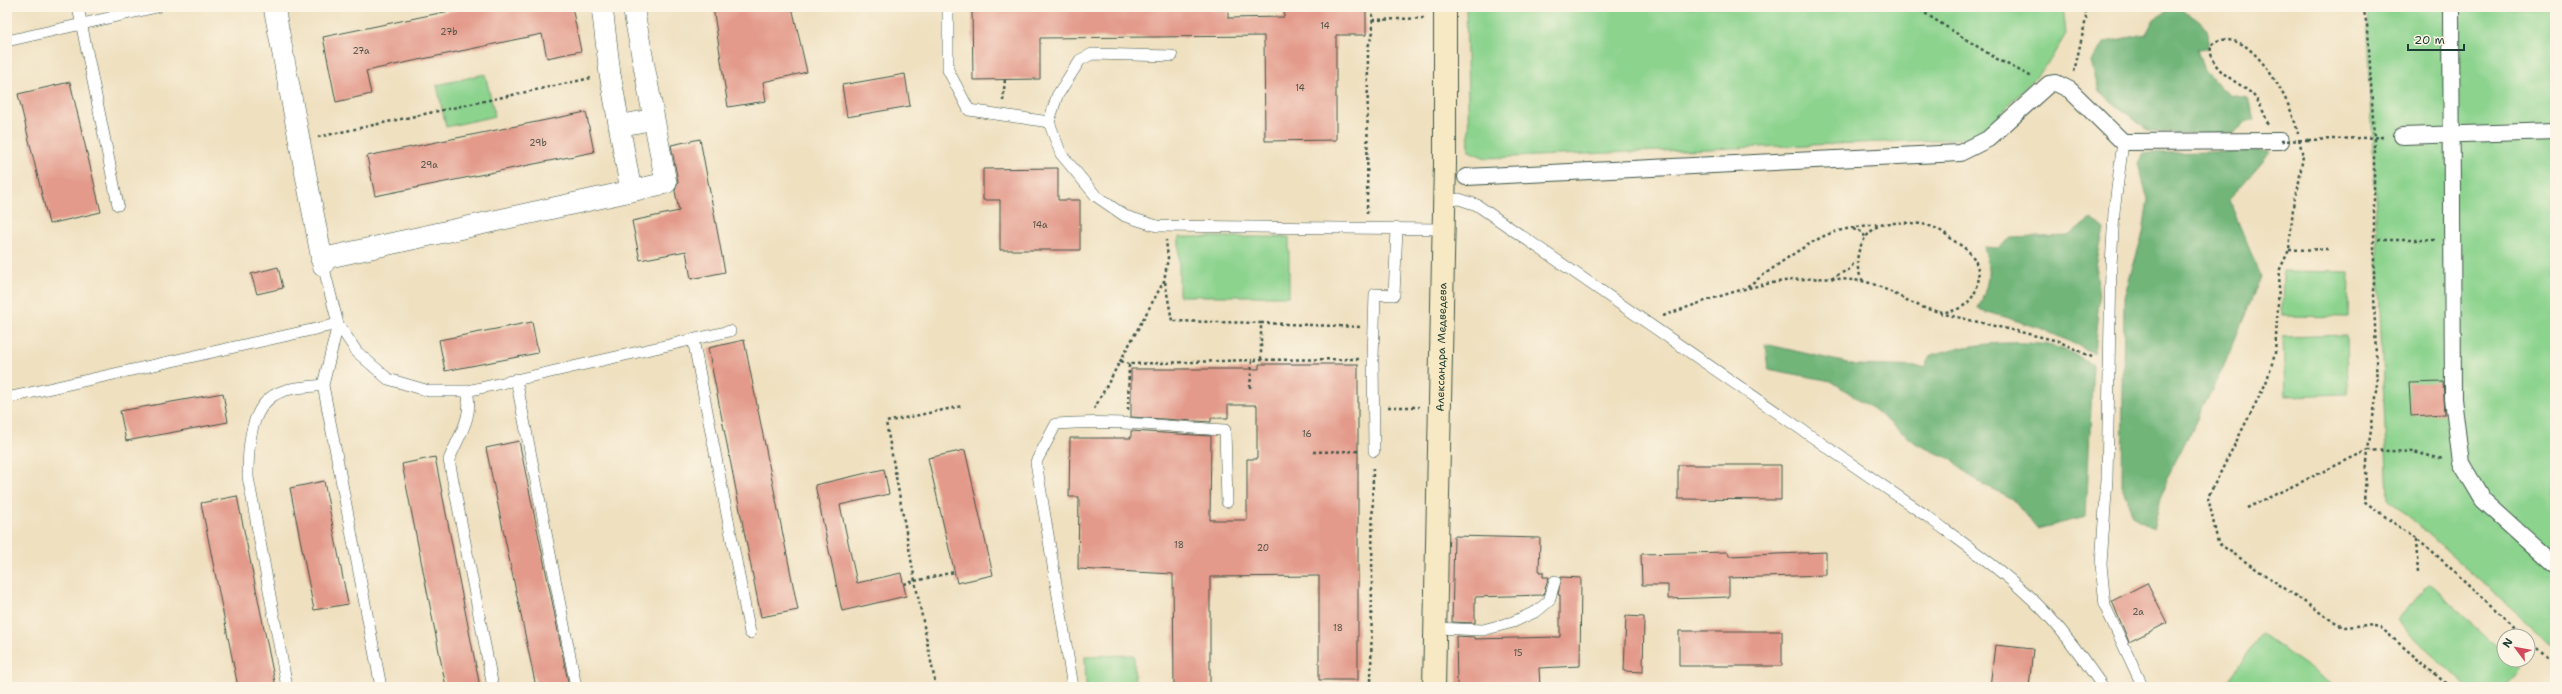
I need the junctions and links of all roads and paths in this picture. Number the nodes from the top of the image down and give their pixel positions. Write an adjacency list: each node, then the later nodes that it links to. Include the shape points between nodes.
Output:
1 (78, 7): 14 (lane)
2 (157, 7): 14 (lane)
3 (274, 7): 29 (street)
4 (602, 7): 17 (street)
5 (633, 7): 22 (street)
6 (1372, 7): 13 (path)
7 (1915, 7): 19 (path, via 1997,59)
8 (2085, 7): 20 (path, via 2086,19)
9 (2363, 7): 28 (path, via 2368,30)
10 (2452, 7): 26 (street)
11 (947, 11): 21 (lane, via 948,70 969,110)
12 (1445, 12): 13 (path); 34 (main road, Александра Медведева)
13 (1372, 20): 40 (path, via 1373,32 1368,47)
14 (81, 24): 15 (lane); 35 (lane)
15 (7, 41)
16 (1172, 56): 23 (lane, via 1092,54 1080,60 1057,96)
17 (610, 74): 24 (street); 29 (path)
18 (1005, 79): 21 (path)
19 (2049, 84): 20 (street, via 2056,83); 32 (street, via 1988,139 1960,153)
20 (2070, 90): 31 (street)
21 (1002, 115): 23 (lane)
22 (654, 119): 24 (street); 33 (street, via 666,183)
23 (1049, 122): 37 (lane, via 1061,154 1096,196 1125,216)
24 (619, 126): 33 (street)
25 (2555, 131): 26 (street)
26 (2451, 133): 27 (street); 44 (street)
27 (2402, 136): 28 (path)
28 (2374, 137): 30 (path, bridge); 76 (path, via 2377,391)
29 (298, 141): 48 (street)
30 (2278, 141): 31 (street); 46 (path, via 2257,100 2225,76 2212,57 2213,43 2219,39 2234,40 2255,55 2270,74 2294,116 2303,156 2294,198)
31 (2123, 142): 65 (lane, via 2114,212)
32 (1466, 177)
33 (631, 191): 48 (street)
34 (1444, 201): 39 (main road, Александра Медведева); 54 (lane, via 1458,199 1477,205)
35 (118, 205)
36 (1880, 225): 38 (path); 42 (path); 53 (path, via 1926,224 1942,231 1970,253 1977,265 1980,278 1975,293 1967,303 1956,310)
37 (1165, 226): 40 (lane); 50 (path, via 1168,258)
38 (1850, 228): 42 (path, via 1862,232); 52 (path, via 1825,236)
39 (1444, 229): 41 (lane); 89 (main road, Александра Медведева)
40 (1367, 230): 41 (lane)
41 (1397, 230): 60 (lane, via 1394,295 1375,294)
42 (1865, 237): 47 (path)
43 (2378, 240): 44 (path)
44 (2451, 240): 79 (street, via 2453,399)
45 (2330, 249): 46 (path)
46 (2289, 250): 104 (path, via 2280,269 2275,354 2266,383 2208,496 2218,543 2330,620 2345,627 2380,627)
47 (1856, 260): 49 (path, via 1850,269); 51 (path, via 1857,271)
48 (322, 262): 55 (lane)
49 (1830, 278): 51 (path); 52 (path, via 1781,280)
50 (1164, 281): 56 (path, via 1172,322); 63 (path)
51 (1863, 282): 53 (path)
52 (1745, 288): 54 (path)
53 (1938, 312): 65 (path, via 2058,341)
54 (1648, 322): 102 (lane, via 1997,568 2042,610 2079,652)
55 (338, 324): 67 (lane); 69 (lane, via 357,352 388,379 429,391); 70 (lane)
56 (1261, 324): 58 (path, via 1363,327); 62 (path)
57 (730, 331): 59 (lane)
58 (1362, 335)
59 (693, 339): 66 (lane); 91 (lane)
60 (1373, 358): 62 (path); 72 (lane)
61 (1252, 360): 62 (path); 64 (path); 68 (path)
62 (1261, 360)
63 (1121, 361): 64 (path); 74 (path)
64 (1129, 364): 75 (path, via 1128,416)
65 (2109, 365): 103 (lane, via 2107,479 2101,564 2105,606)
66 (516, 379): 69 (lane); 97 (lane)
67 (323, 385): 94 (lane, via 282,391 262,405 248,443 248,477); 95 (lane)
68 (1250, 388)
69 (467, 391): 96 (lane, via 470,403 466,425 455,442 449,460)
70 (7, 398)
71 (962, 406): 86 (path, via 886,422)
72 (1373, 407): 73 (path); 77 (lane)
73 (1421, 407)
74 (1086, 421): 75 (lane); 99 (lane, via 1056,424 1036,462)
75 (1124, 422): 80 (lane, via 1225,430)
76 (2368, 450): 79 (path, via 2412,452); 81 (path); 82 (path, via 2364,501)
77 (1374, 451): 78 (path); 100 (path)
78 (1314, 452)
79 (2461, 463): 83 (street, via 2483,500)
80 (1227, 502)
81 (2247, 508)
82 (2416, 539): 85 (path); 90 (path)
83 (2555, 565)
84 (954, 572): 86 (path)
85 (2418, 574)
86 (915, 581): 88 (path); 98 (path)
87 (1555, 581): 89 (lane, via 1549,601 1537,611 1513,622 1483,630)
88 (904, 584)
89 (1435, 628): 101 (main road, Александра Медведева)
90 (2515, 628)
91 (750, 633)
92 (2536, 647): 93 (path)
93 (2555, 665)
94 (287, 687)
95 (381, 687)
96 (493, 687)
97 (576, 687)
98 (936, 687)
99 (1073, 687)
100 (1371, 687)
101 (1434, 687)
102 (2103, 687)
103 (2143, 687)
104 (2450, 687)

